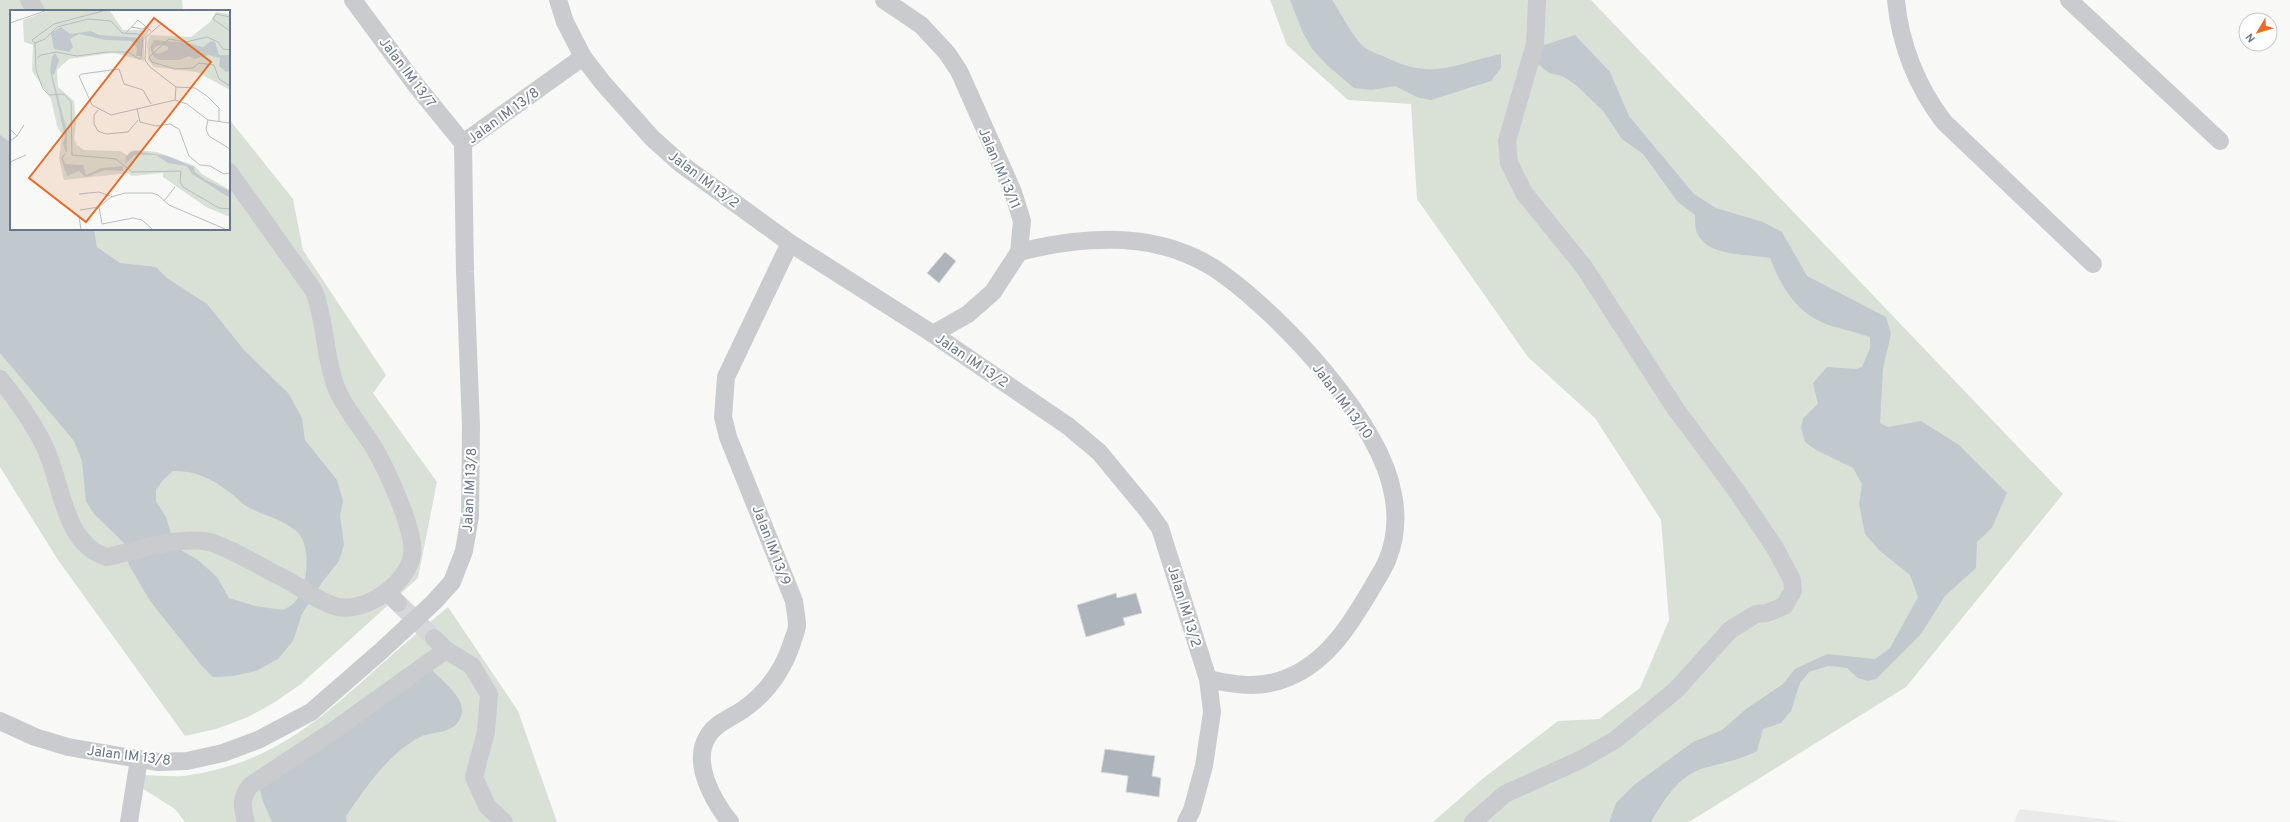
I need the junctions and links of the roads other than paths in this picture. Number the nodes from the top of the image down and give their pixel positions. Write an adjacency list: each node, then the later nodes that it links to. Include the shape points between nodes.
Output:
1 (29, 0): 8 (street)
2 (354, 0): 11 (street, Jalan IM 13/7, via 415,84)
3 (558, 0): 9 (street, Jalan IM 13/2)
4 (884, 0): 14 (street, Jalan IM 13/11, via 921,25 947,53 959,71 1013,192 1022,221)
5 (1537, 0): 26 (street, via 1535,44 1507,141 1509,163 1516,180 1584,267 1675,408 1763,530 1792,580 1793,591 1784,606 1767,613 1756,614 1730,630 1676,690 1615,740 1580,760 1505,794)
6 (1896, 0): 15 (street, via 1911,65 1929,102 1944,122)
7 (2069, 0): 10 (street)
8 (35, 10)
9 (583, 57): 11 (street, Jalan IM 13/8); 13 (street, Jalan IM 13/2, via 603,84 652,138 682,164)
10 (2220, 141)
11 (463, 144): 20 (street, Jalan IM 13/8, via 465,272 472,427 470,516 464,551 452,582 434,602 346,683 311,712 282,729 258,740 187,761 159,762)
12 (230, 173): 17 (street, via 314,291 320,308 336,386 347,410 372,444 410,530 412,556 393,598 353,608 338,607 320,601 292,583 206,541 184,541 107,557 96,554 75,531 45,446 21,404)
13 (790, 242): 16 (street, Jalan IM 13/2); 24 (street, Jalan IM 13/9, via 726,378 723,417 728,437 794,601 797,627 776,678 746,708 721,723 708,735 703,746 701,759 705,776)
14 (1019, 252): 16 (street, Jalan IM 13/11, via 993,292 968,314); 18 (street, Jalan IM 13/10, via 1051,244 1097,241 1161,245 1189,255 1223,274 1268,311 1338,389 1371,435 1393,494 1395,529 1388,558 1358,612 1320,659 1287,678 1266,684 1238,686)
15 (2093, 264)
16 (933, 334): 18 (street, Jalan IM 13/2, via 1068,426 1099,452 1147,510 1160,528)
17 (0, 379)
18 (1208, 680): 25 (street, Jalan IM 13/2, via 1212,712 1204,766 1192,810)
19 (0, 721): 20 (street, Jalan IM 13/8, via 35,737 68,747)
20 (139, 759): 21 (street)
21 (129, 822)
22 (246, 822): 23 (street, via 242,806 244,793 251,785 330,733 440,644 472,666 489,694 486,732 474,777 486,806)
23 (504, 822)
24 (730, 822)
25 (1186, 822)
26 (1473, 822)

